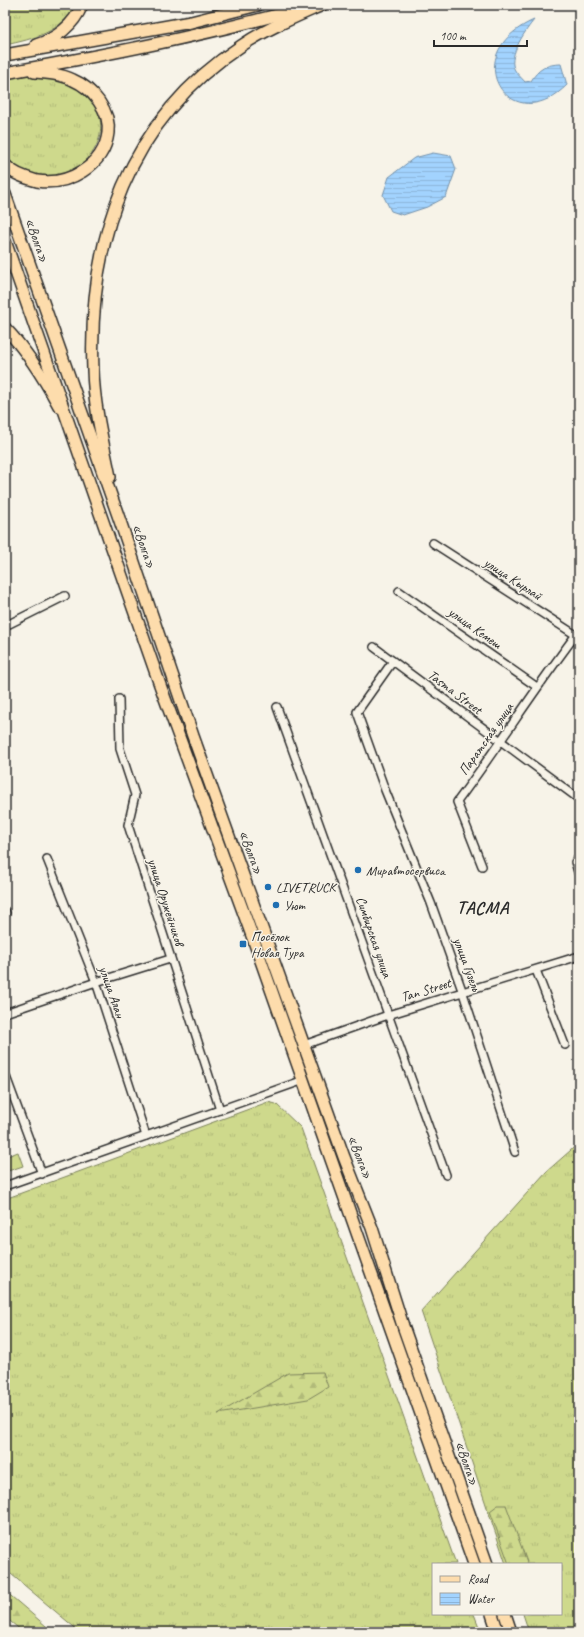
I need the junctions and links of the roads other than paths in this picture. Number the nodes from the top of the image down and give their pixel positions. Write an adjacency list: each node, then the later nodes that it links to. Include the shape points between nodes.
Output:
1 (82, 5): 5 (main road, via 73,20 60,33 44,42)
2 (258, 5): 5 (main road, via 191,22)
3 (314, 5): 6 (main road, via 247,24)
4 (322, 5): 13 (main road, via 242,45 194,82 153,132 124,180 105,235 95,291 93,371 97,410)
5 (5, 55)
6 (22, 70): 7 (main road); 8 (main road, via 60,75 85,87 103,107 108,132 104,148 95,160 81,174 65,180 48,183 31,180)
7 (5, 74)
8 (5, 165)
9 (5, 194): 13 (main road, «Волга»)
10 (5, 241): 12 (main road, «Волга»)
11 (5, 328): 12 (main road, via 38,370)
12 (71, 427): 40 (main road, «Волга», via 160,685)
13 (120, 521): 37 (main road, «Волга», via 193,736)
14 (433, 543): 18 (street, улица Кырлай)
15 (399, 591): 21 (street, улица Кемеш)
16 (65, 596): 17 (street)
17 (5, 626)
18 (577, 637): 21 (street, Паратская улица)
19 (374, 647): 20 (street, Tasma Street)
20 (393, 662): 24 (street, Tasma Street); 34 (street, улица Гузель, via 357,712 384,790 431,903)
21 (537, 687): 24 (street, Паратская улица)
22 (119, 699): 31 (street, улица Оружейников, via 120,749 135,795 128,825)
23 (277, 707): 36 (street, Симбирская улица)
24 (501, 742): 25 (street, Tasma Street); 28 (street, Паратская улица, via 457,802)
25 (579, 799)
26 (579, 857): 29 (street, via 575,862)
27 (47, 859): 33 (street, улица Алан)
28 (482, 866)
29 (579, 875)
30 (579, 956): 32 (street, Tan Street)
31 (170, 959): 33 (street); 41 (street, улица Оружейников)
32 (536, 970): 34 (street, Tan Street); 38 (street)
33 (96, 982): 35 (street); 42 (street, улица Алан)
34 (464, 993): 36 (street, Tan Street); 43 (street, улица Гузель)
35 (5, 1013)
36 (388, 1015): 37 (street, Tan Street); 45 (street, Симбирская улица)
37 (304, 1045): 48 (main road, «Волга», via 372,1228 403,1326)
38 (565, 1045)
39 (5, 1074): 44 (street)
40 (304, 1080): 41 (street); 47 (main road, «Волга»)
41 (220, 1110): 42 (street)
42 (146, 1136): 44 (street)
43 (515, 1152)
44 (42, 1174): 46 (street)
45 (446, 1175)
46 (5, 1186)
47 (474, 1563)
48 (487, 1563)
49 (492, 1615): 51 (main road)
50 (505, 1615): 52 (main road)
51 (498, 1632)
52 (511, 1632)

